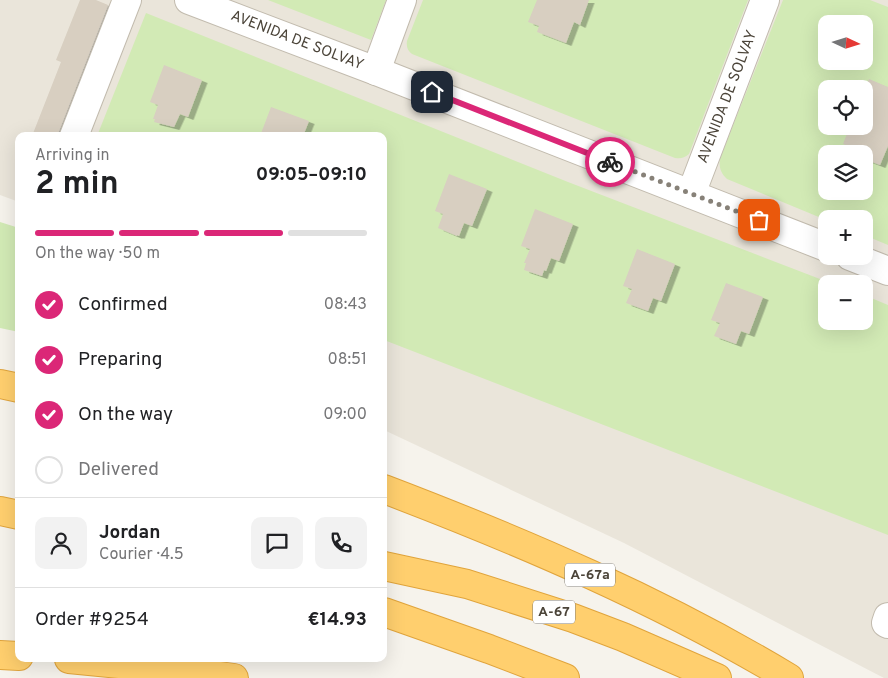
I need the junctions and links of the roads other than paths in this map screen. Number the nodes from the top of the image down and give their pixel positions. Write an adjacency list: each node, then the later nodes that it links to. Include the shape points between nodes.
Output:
1 (127, 0): 6 (street)
2 (189, 0): 5 (street, AVENIDA DE SOLVAY)
3 (402, 0): 5 (street, AVENIDA DE SOLVAY)
4 (765, 0): 7 (street, AVENIDA DE SOLVAY)
5 (376, 71): 7 (street, AVENIDA DE SOLVAY)
6 (76, 132)
7 (691, 194): 8 (street, AVENIDA DE SOLVAY)
8 (818, 244)
9 (873, 265): 10 (street)
10 (888, 271)
11 (0, 384): 12 (highway)
12 (15, 387)
13 (387, 489): 28 (highway, A-67a, via 628,592)
14 (0, 511): 15 (highway)
15 (15, 516)
16 (15, 517): 17 (highway)
17 (0, 518)
18 (387, 567): 27 (highway, A-67, via 467,584 573,618)
19 (387, 613): 25 (highway)
20 (888, 617): 21 (street)
21 (888, 624)
22 (0, 655): 23 (highway)
23 (15, 656)
24 (99, 662): 26 (highway)
25 (559, 676)
26 (234, 678)
27 (717, 678)
28 (789, 678)

